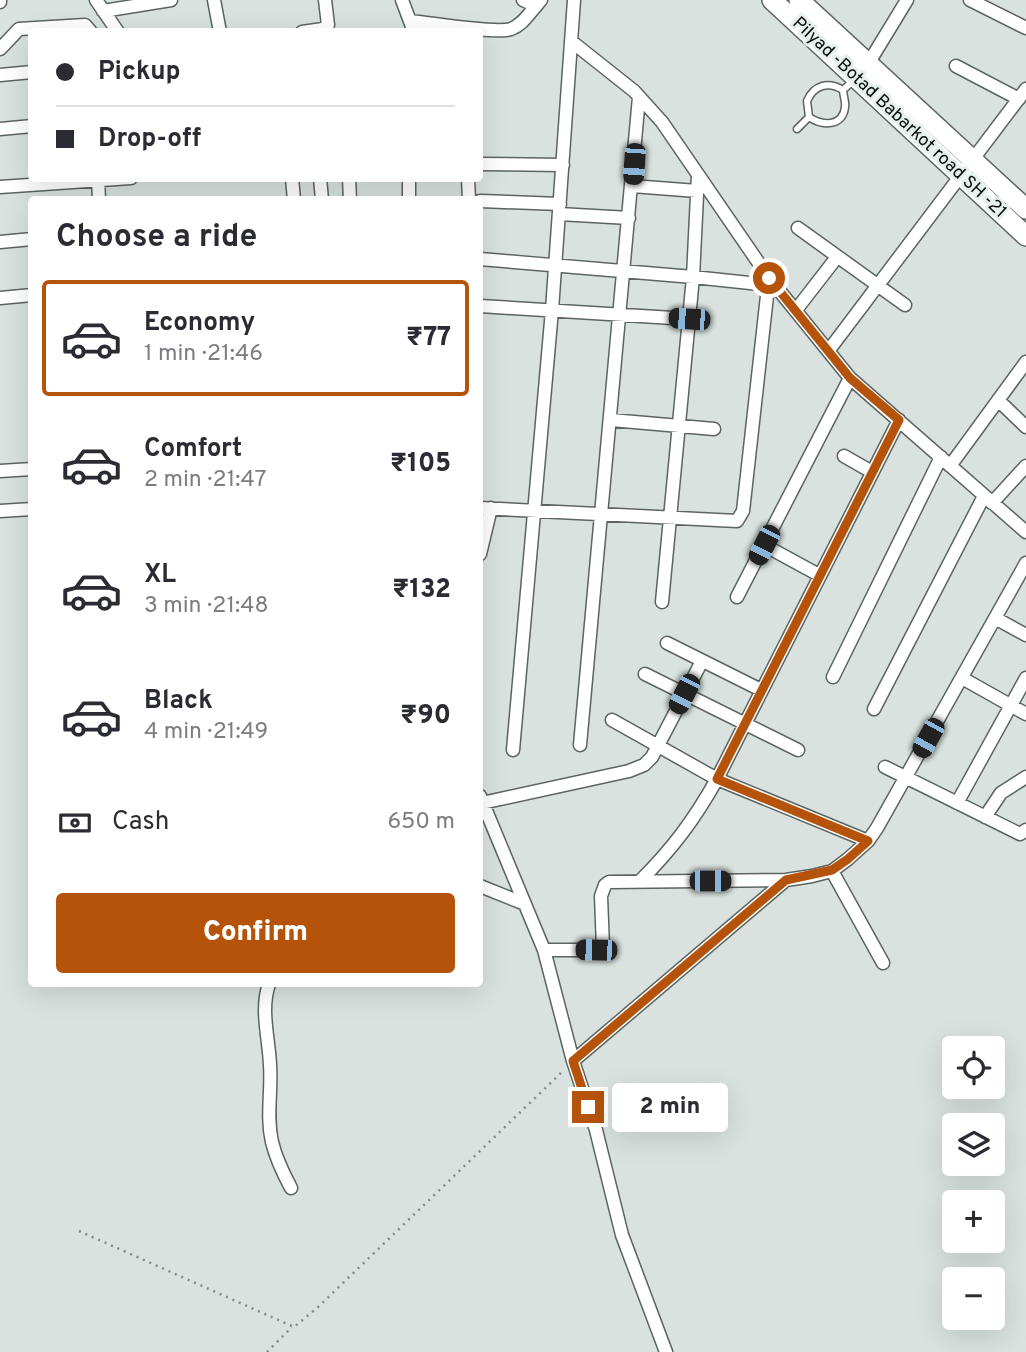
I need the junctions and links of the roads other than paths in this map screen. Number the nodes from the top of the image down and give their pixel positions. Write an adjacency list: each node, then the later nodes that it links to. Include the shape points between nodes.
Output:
1 (172, 0): 12 (street)
2 (214, 0): 15 (street)
3 (325, 0): 16 (street, via 328,25)
4 (402, 0): 17 (street)
5 (523, 0): 11 (street)
6 (574, 0): 20 (street)
7 (772, 0): 25 (main road, Pilyad -Botad Babarkot road SH -21)
8 (799, 0): 25 (main road, Pilyad -Botad Babarkot road SH -21)
9 (907, 0): 25 (street)
10 (970, 0): 18 (street)
11 (538, 3): 19 (street, via 521,24)
12 (100, 5): 14 (street)
13 (88, 28): 21 (street, via 85,24 28,27 13,33)
14 (115, 28)
15 (219, 28)
16 (324, 28)
17 (412, 28)
18 (1026, 28)
19 (483, 30)
20 (571, 41): 27 (street); 33 (street)
21 (0, 48)
22 (957, 66): 26 (street)
23 (28, 72): 24 (street)
24 (0, 75)
25 (855, 77): 28 (lane, via 815,89 807,101); 28 (lane, via 842,116 826,124); 34 (main road, Pilyad -Botad Babarkot road SH -21)
26 (1022, 94): 34 (street)
27 (639, 97): 35 (street); 37 (street)
28 (809, 117): 30 (lane)
29 (28, 126): 31 (street)
30 (797, 129)
31 (0, 130)
32 (483, 164): 33 (street)
33 (563, 166): 42 (street)
34 (966, 167): 41 (main road, Pilyad -Botad Babarkot road SH -21); 45 (main road, Pilyad -Botad Babarkot road SH -21); 54 (street)
35 (698, 175): 39 (street); 53 (street)
36 (70, 182): 38 (street)
37 (632, 186): 39 (street); 43 (street)
38 (0, 187)
39 (697, 191): 52 (street)
40 (483, 201): 42 (street)
41 (1025, 204)
42 (560, 209): 43 (street); 50 (street)
43 (629, 218): 51 (street)
44 (798, 228): 48 (street)
45 (1026, 236)
46 (28, 239): 47 (street)
47 (0, 242)
48 (837, 257): 54 (street); 60 (street)
49 (483, 259): 50 (street)
50 (555, 266): 51 (street); 59 (street)
51 (625, 272): 52 (street); 61 (street)
52 (692, 277): 53 (street); 62 (street)
53 (768, 282): 60 (street); 84 (street, via 741,517 732,523)
54 (876, 286): 57 (street); 63 (street)
55 (28, 295): 56 (street)
56 (0, 298)
57 (905, 305)
58 (483, 306): 59 (street)
59 (552, 310): 61 (street); 81 (street)
60 (796, 310): 63 (street)
61 (621, 314): 62 (street); 67 (street)
62 (689, 319): 69 (street)
63 (829, 350): 65 (street)
64 (1026, 362): 66 (street)
65 (850, 378): 68 (street); 87 (street)
66 (998, 400): 70 (street); 73 (street)
67 (611, 420): 69 (street); 83 (street)
68 (899, 420): 73 (street); 77 (street)
69 (679, 426): 71 (street); 84 (street)
70 (1026, 427)
71 (715, 429)
72 (844, 456): 77 (street)
73 (946, 462): 78 (street); 97 (street)
74 (1026, 466): 78 (street)
75 (28, 469): 76 (street)
76 (0, 471)
77 (872, 472): 89 (street)
78 (988, 499): 86 (street); 103 (street)
79 (485, 508): 81 (street); 85 (street)
80 (28, 509): 82 (street)
81 (534, 510): 83 (street); 109 (street)
82 (0, 511)
83 (602, 515): 84 (street); 107 (street)
84 (671, 519): 91 (street)
85 (483, 526)
86 (1026, 532)
87 (764, 545): 89 (street); 90 (street)
88 (1026, 563): 92 (street)
89 (820, 575): 100 (street)
90 (737, 597)
91 (662, 602)
92 (995, 618): 93 (street); 98 (street)
93 (1026, 635)
94 (667, 643): 95 (street)
95 (702, 661): 100 (street); 101 (street)
96 (645, 674): 101 (street)
97 (833, 677)
98 (962, 678): 102 (street); 113 (street)
99 (1026, 678): 102 (street)
100 (761, 690): 106 (street)
101 (684, 694): 106 (street); 108 (street)
102 (1011, 706): 104 (street); 116 (street)
103 (874, 709)
104 (1026, 714)
105 (612, 720): 108 (street)
106 (743, 724): 110 (street); 114 (street)
107 (580, 745)
108 (658, 746): 114 (street); 115 (street, via 644,765 629,771)
109 (513, 750)
110 (798, 750)
111 (885, 767): 113 (street)
112 (1026, 777): 118 (street, via 1001,793)
113 (906, 778): 116 (street); 120 (street)
114 (717, 779): 120 (street); 123 (street, via 688,828)
115 (483, 799)
116 (957, 803): 118 (street)
117 (483, 804): 125 (street)
118 (985, 817): 119 (street, via 1020,834)
119 (1026, 830)
120 (868, 841): 121 (street)
121 (832, 870): 122 (street); 127 (street)
122 (786, 880): 123 (street); 129 (street)
123 (640, 881): 126 (street, via 604,885 604,948)
124 (483, 887): 125 (street)
125 (525, 904): 126 (street)
126 (544, 950): 129 (street)
127 (883, 962)
128 (268, 987): 130 (street, via 268,1113 280,1169)
129 (573, 1061): 131 (street, via 622,1235)
130 (291, 1188)
131 (666, 1352)

